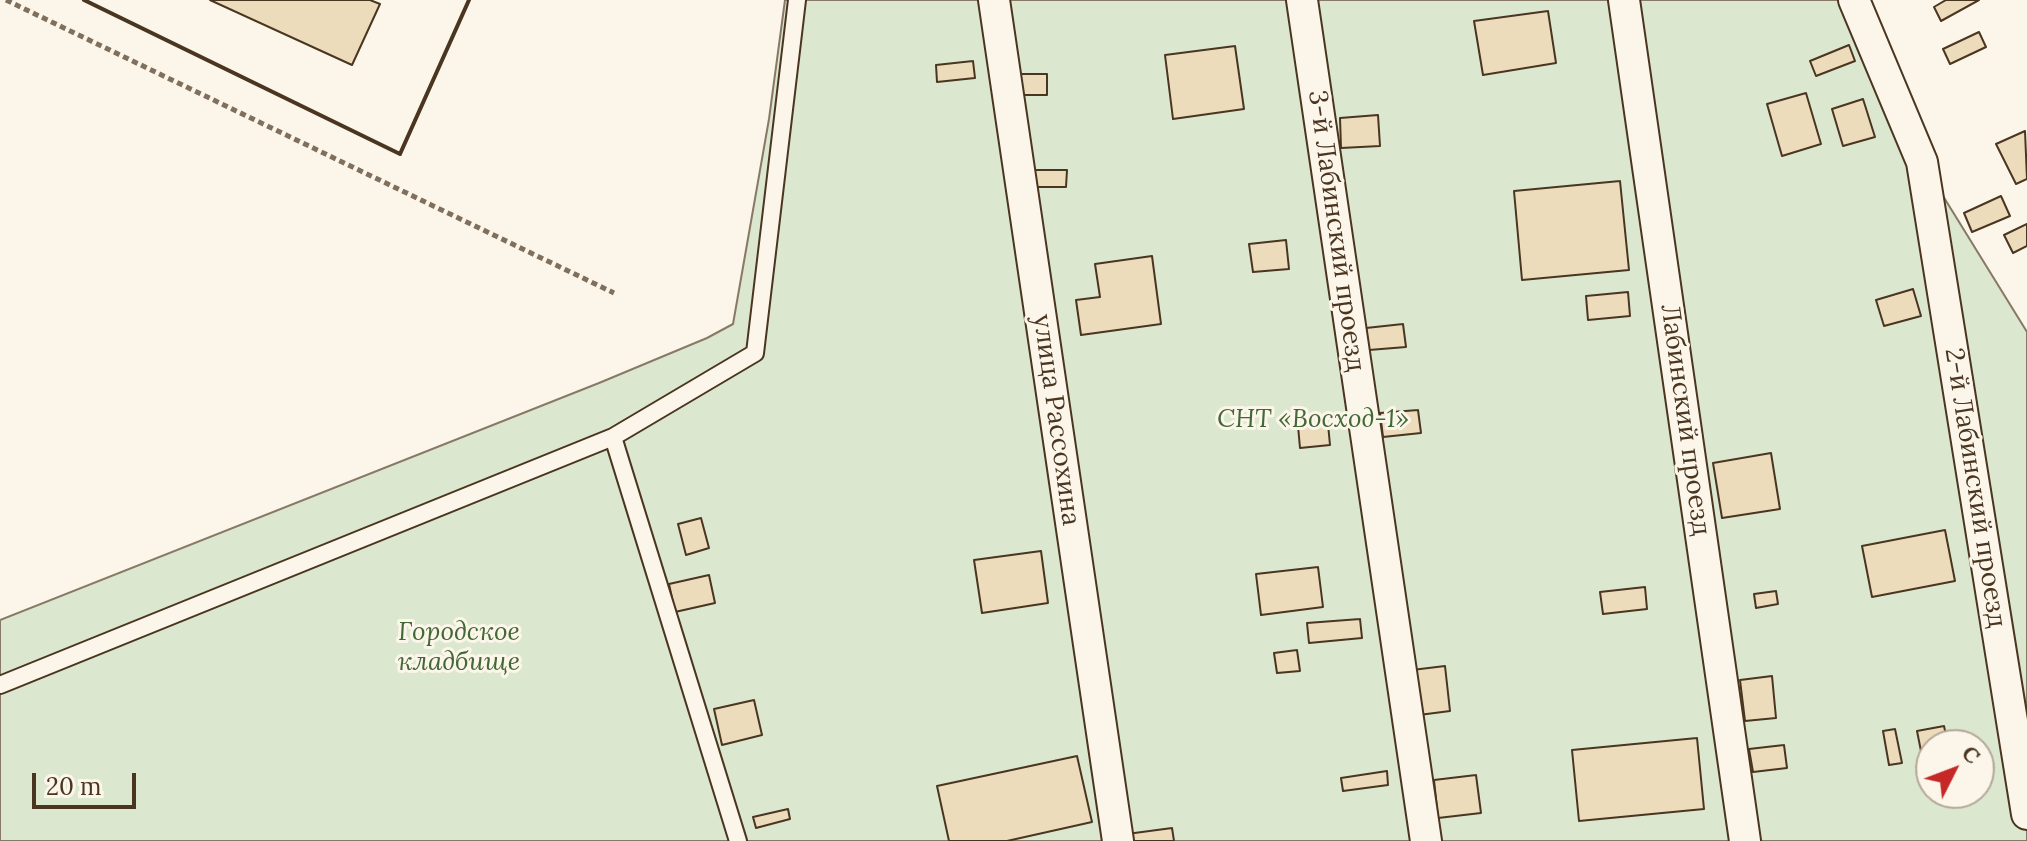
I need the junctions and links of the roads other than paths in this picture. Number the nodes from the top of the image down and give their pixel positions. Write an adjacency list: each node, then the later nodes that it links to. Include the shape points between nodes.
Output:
1 (797, 0): 6 (lane, via 755,353)
2 (994, 0): 10 (street, улица Рассохина)
3 (1302, 0): 11 (street, 3-й Лабинский проезд)
4 (1624, 0): 12 (street, Лабинский проезд)
5 (1854, 0): 8 (street, 2-й Лабинский проезд, via 1922,162)
6 (613, 437): 7 (lane); 9 (lane)
7 (0, 685)
8 (2027, 814)
9 (738, 841)
10 (1118, 841)
11 (1426, 841)
12 (1745, 841)

